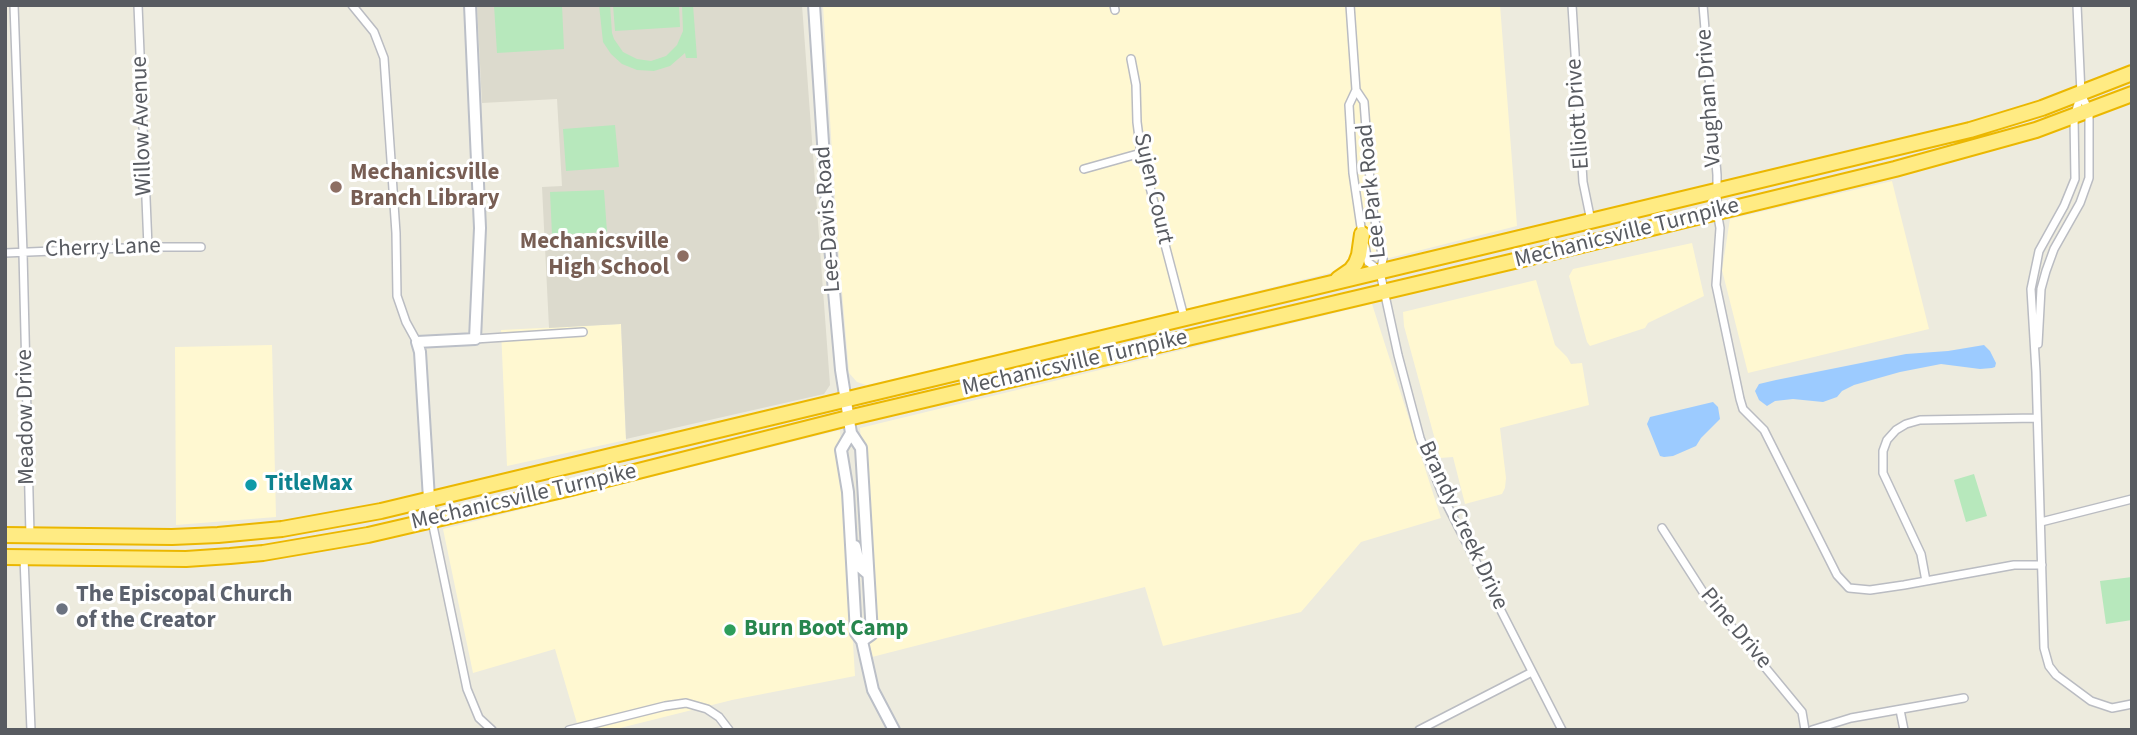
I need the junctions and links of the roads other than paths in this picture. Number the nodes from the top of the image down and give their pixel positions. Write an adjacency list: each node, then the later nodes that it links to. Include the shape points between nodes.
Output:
1 (14, 5): 26 (street, Meadow Drive)
2 (138, 5): 23 (street, Willow Avenue)
3 (352, 5): 34 (street, via 374,32 384,58 397,296)
4 (470, 5): 32 (main road, via 480,228)
5 (814, 5): 37 (main road, Lee-Davis Road, via 829,235)
6 (1350, 5): 12 (street, Lee Park Road)
7 (1572, 5): 21 (street, Elliott Drive, via 1583,182)
8 (1703, 5): 19 (street, Vaughan Drive)
9 (2077, 5): 13 (street)
10 (1131, 59): 17 (street, Sujen Court)
11 (2132, 73): 13 (highway, Mechanicsville Turnpike)
12 (1356, 90): 22 (street, Lee Park Road, via 1349,105); 27 (street, Lee Park Road, via 1364,102 1372,206 1383,259)
13 (2081, 94): 15 (street); 16 (street); 19 (highway, Mechanicsville Turnpike, via 1973,129)
14 (2132, 94): 15 (highway, Mechanicsville Turnpike)
15 (2089, 111): 16 (highway, Mechanicsville Turnpike); 35 (street, via 2090,178 2046,271)
16 (2074, 117): 20 (highway, Mechanicsville Turnpike, via 1972,149); 35 (street, via 2075,179 2041,245 2032,275)
17 (1142, 153): 18 (street); 30 (street, Sujen Court)
18 (1084, 169)
19 (1717, 191): 20 (street, Vaughan Drive); 21 (highway, Mechanicsville Turnpike)
20 (1717, 211): 29 (highway, Mechanicsville Turnpike); 52 (street, Vaughan Drive, via 1716,285 1743,409 1764,430 1840,579 1849,588)
21 (1591, 221): 27 (highway, Mechanicsville Turnpike)
22 (1362, 234): 27 (street, Lee Park Road, via 1368,262); 28 (highway, via 1356,263)
23 (148, 247): 24 (street, Cherry Lane); 26 (street, Cherry Lane)
24 (201, 247)
25 (5, 253): 26 (street, Cherry Lane)
26 (23, 253): 47 (street, Meadow Drive)
27 (1380, 272): 28 (highway, Mechanicsville Turnpike); 29 (street, Brandy Creek Drive)
28 (1328, 284): 30 (highway, Mechanicsville Turnpike)
29 (1384, 292): 39 (highway, Mechanicsville Turnpike); 54 (street, Brandy Creek Drive, via 1430,466)
30 (1184, 317): 37 (highway, Mechanicsville Turnpike)
31 (583, 332): 32 (street)
32 (475, 340): 33 (main road)
33 (444, 341): 34 (main road); 36 (main road, via 431,350)
34 (417, 342): 36 (main road)
35 (2036, 372): 38 (street)
36 (421, 378): 40 (main road)
37 (846, 399): 39 (main road, Lee-Davis Road); 40 (highway, Mechanicsville Turnpike)
38 (2037, 418): 43 (street); 52 (street, via 1920,420 1896,430 1887,440 1883,473 1921,554)
39 (849, 425): 42 (highway, Mechanicsville Turnpike); 44 (main road, Lee-Davis Road, via 841,450); 51 (main road, Lee-Davis Road, via 860,447)
40 (429, 499): 42 (main road); 47 (highway, Mechanicsville Turnpike, via 254,532 172,537)
41 (2132, 499): 43 (street)
42 (432, 521): 49 (highway, Mechanicsville Turnpike, via 252,554 186,559); 59 (street, via 467,689 480,718)
43 (2041, 523): 50 (street)
44 (849, 526): 51 (main road, via 860,567); 53 (main road, Lee-Davis Road, via 856,633)
45 (1662, 528): 65 (street, Pine Drive, via 1703,592 1797,705)
46 (5, 535): 47 (highway, Mechanicsville Turnpike)
47 (30, 536)
48 (5, 557): 49 (highway, Mechanicsville Turnpike)
49 (24, 558): 58 (street)
50 (2042, 565): 52 (street, via 2014,565); 56 (street, via 2044,648 2049,666 2091,701 2112,708)
51 (868, 574): 53 (main road, Lee-Davis Road, via 872,634)
52 (1926, 581)
53 (862, 641): 62 (main road, Lee-Davis Road, via 873,690)
54 (1532, 672): 63 (street); 64 (street, Brandy Creek Drive)
55 (1964, 698): 57 (street)
56 (2132, 704)
57 (1900, 710): 66 (street); 67 (street)
58 (31, 730)
59 (492, 730)
60 (569, 730): 61 (street, via 686,703 707,709)
61 (729, 730)
62 (894, 730)
63 (1419, 730)
64 (1562, 730)
65 (1805, 730)
66 (1812, 730)
67 (1904, 730)

